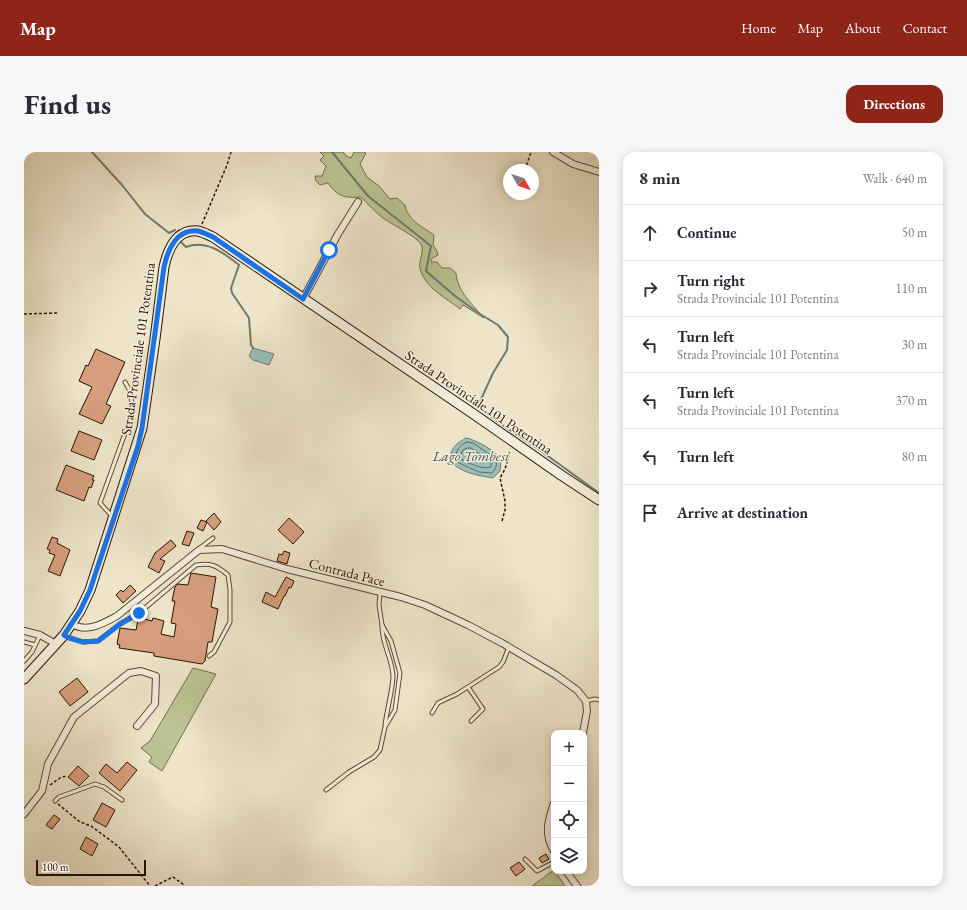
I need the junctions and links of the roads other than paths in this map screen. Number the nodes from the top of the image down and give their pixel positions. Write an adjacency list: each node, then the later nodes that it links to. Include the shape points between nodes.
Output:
1 (553, 152): 2 (street, via 573,164)
2 (599, 172)
3 (358, 202): 4 (street)
4 (303, 299): 6 (main road, Strada Provinciale 101 Potentina); 7 (main road, Strada Provinciale 101 Potentina, via 213,237 199,231 181,235 170,246 164,267 142,428)
5 (125, 382): 7 (lane, via 130,391 133,411 100,503)
6 (599, 500)
7 (114, 515): 11 (main road, Strada Provinciale 101 Potentina, via 90,590)
8 (214, 538): 9 (lane)
9 (199, 550): 10 (street, Contrada Pace, via 222,549 287,570); 11 (street, via 116,616 88,628 79,628)
10 (380, 593): 12 (lane); 19 (street, Contrada Pace, via 401,597 438,611)
11 (72, 624): 15 (main road, Strada Provinciale 101 Potentina)
12 (382, 625): 29 (lane, via 393,676); 29 (lane, via 391,641 400,673 395,710)
13 (24, 630): 14 (street)
14 (40, 635): 17 (street); 18 (lane)
15 (64, 635): 17 (main road, Strada Provinciale 101 Potentina); 20 (lane, via 83,642 98,641 139,613 196,565 206,564 218,567 228,575 230,590 230,622 214,652)
16 (24, 642): 18 (lane)
17 (56, 644): 22 (main road, Strada Provinciale 101 Potentina)
18 (35, 645): 21 (lane)
19 (509, 647): 23 (lane, via 498,667); 25 (street, Contrada Pace, via 571,686)
20 (209, 656)
21 (24, 661)
22 (24, 679)
23 (468, 687): 26 (lane, via 438,703); 27 (lane, via 483,709)
24 (599, 700): 25 (lane)
25 (586, 701): 30 (street)
26 (432, 713)
27 (471, 721)
28 (137, 726): 35 (street, via 155,704 156,676 141,671 129,674 74,717 48,764 42,791)
29 (385, 727): 31 (lane, via 381,746 374,757)
30 (584, 730)
31 (326, 790)
32 (122, 800): 33 (lane, via 104,787 95,784 59,797)
33 (55, 801)
34 (551, 812): 36 (street, via 547,827)
35 (24, 814)
36 (551, 846)
37 (526, 859): 38 (lane, via 538,871)
38 (551, 864)
39 (568, 874): 42 (street)
40 (24, 884): 41 (street)
41 (27, 886)
42 (576, 886)

